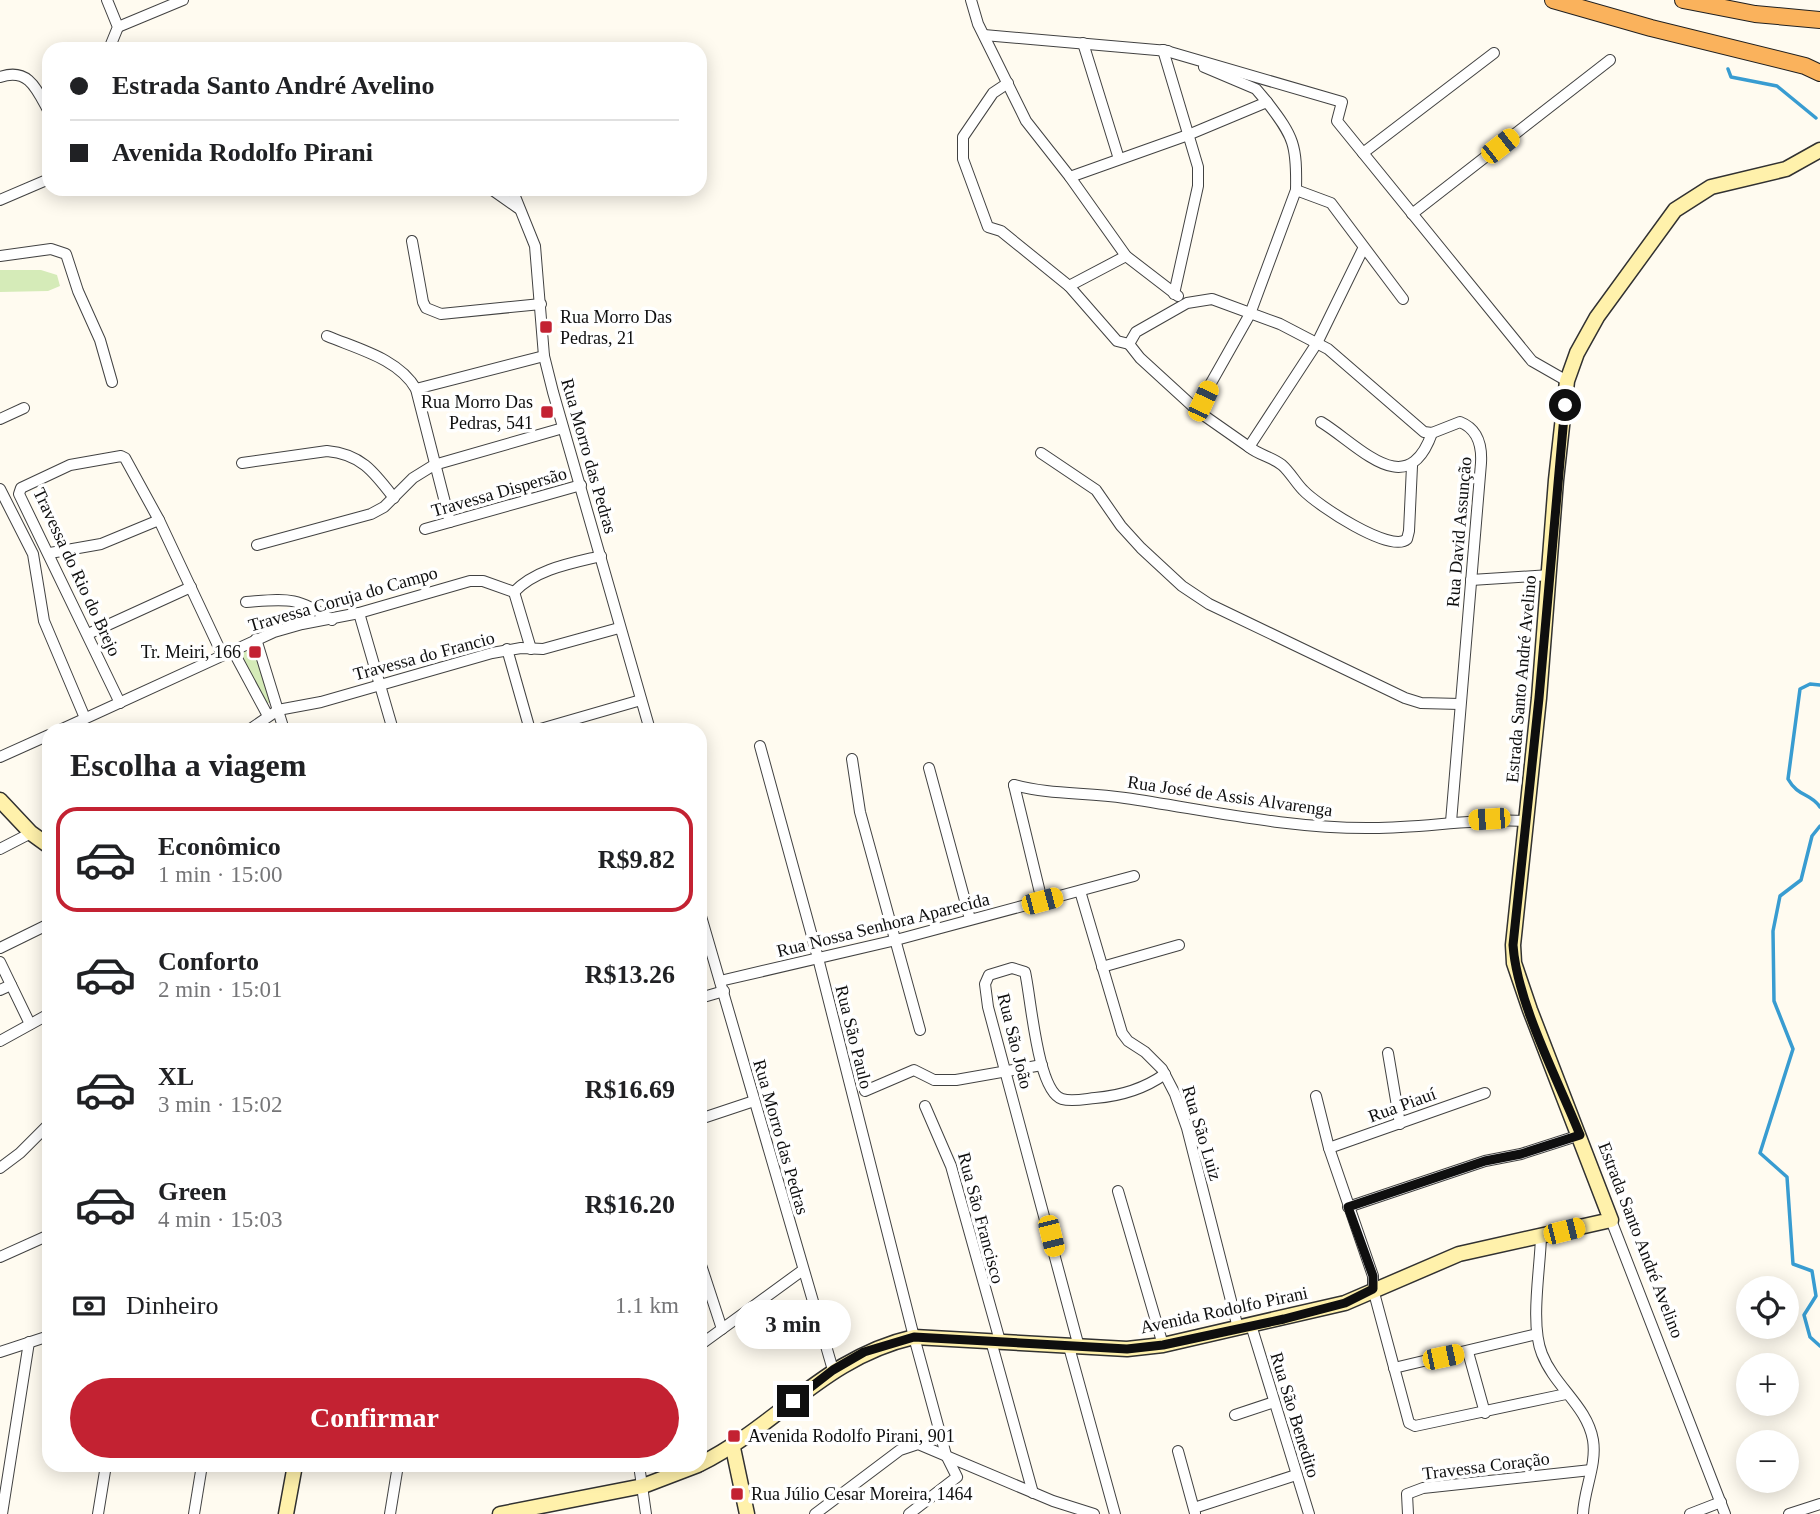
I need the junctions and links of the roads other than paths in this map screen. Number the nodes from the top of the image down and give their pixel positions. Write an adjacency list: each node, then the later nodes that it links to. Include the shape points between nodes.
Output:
1 (107, 0): 7 (street)
2 (183, 0): 7 (street)
3 (971, 0): 8 (street)
4 (1553, 0): 14 (highway)
5 (1683, 0): 6 (highway)
6 (1820, 20)
7 (118, 27): 9 (street)
8 (984, 35): 10 (street); 16 (street)
9 (113, 42)
10 (1083, 43): 11 (street); 22 (street)
11 (1163, 50): 18 (street, via 1256,89); 19 (street); 21 (street, via 1342,102 1337,121)
12 (1494, 53): 21 (street)
13 (1610, 60): 30 (street)
14 (1820, 73)
15 (0, 77): 17 (street, via 22,74)
16 (1008, 83): 23 (street, via 1026,121); 35 (street, via 993,93 963,137 963,159 988,228 1001,231)
17 (42, 100)
18 (1267, 102): 19 (street); 25 (street, via 1287,128 1297,152)
19 (1188, 135): 22 (street); 36 (street, via 1198,167 1198,186)
20 (1820, 150): 45 (main road, Estrada Santo André Avelino, via 1786,169 1711,187 1675,210 1597,317)
21 (1363, 153): 30 (street)
22 (1119, 159): 23 (street)
23 (1070, 177): 34 (street)
24 (42, 182): 28 (street)
25 (1296, 190): 32 (street, via 1331,203); 40 (street)
26 (501, 196): 29 (street)
27 (514, 196): 29 (street, Rua Morro das Pedras)
28 (0, 200)
29 (518, 208): 39 (street, Rua Morro das Pedras, via 535,246)
30 (1412, 214): 45 (street, via 1532,361)
31 (412, 241): 39 (street, via 423,302 432,312)
32 (1363, 249): 37 (street); 42 (street)
33 (0, 256): 46 (street, via 51,248 66,254)
34 (1126, 256): 35 (street); 36 (street)
35 (1069, 286): 43 (street, via 1117,341)
36 (1174, 294): 38 (street)
37 (1403, 299)
38 (1187, 303): 40 (street, via 1212,299); 43 (street, via 1136,332)
39 (541, 304): 44 (street, Rua Morro das Pedras)
40 (1250, 314): 42 (street); 49 (street)
41 (327, 336): 47 (street, via 393,364)
42 (1317, 343): 53 (street, via 1418,428); 54 (street)
43 (1129, 344): 49 (street)
44 (544, 356): 47 (street); 52 (street, Rua Morro das Pedras)
45 (1567, 381): 69 (main road, Estrada Santo André Avelino)
46 (112, 382)
47 (416, 389): 57 (street)
48 (24, 408): 50 (street)
49 (1199, 412): 54 (street)
50 (0, 419)
51 (1321, 422): 58 (street, via 1377,462)
52 (563, 428): 57 (street); 59 (street, Rua Morro das Pedras)
53 (1432, 433): 58 (street, via 1423,456); 70 (street, Rua David Assunção, via 1460,422 1480,443)
54 (1249, 447): 58 (street, via 1282,465 1305,493 1365,532 1399,544 1407,540 1409,531)
55 (1041, 453): 86 (street, via 1096,490 1141,548 1209,604 1405,698)
56 (242, 463): 61 (street, via 327,450 341,452 369,466)
57 (434, 465): 61 (street); 63 (street)
58 (1412, 466)
59 (581, 485): 63 (street, Travessa Dispersão); 68 (street, Rua Morro das Pedras)
60 (0, 489): 67 (street)
61 (394, 498): 65 (street, via 371,514)
62 (159, 520): 66 (street, via 101,544); 66 (street, Travessa do Rio do Brejo, via 123,456 70,465 19,490); 71 (street, Travessa do Rio do Brejo)
63 (450, 522): 64 (street, Travessa Dispersão)
64 (425, 529)
65 (257, 545)
66 (48, 550): 67 (street); 77 (street, Travessa do Rio do Brejo)
67 (33, 554): 89 (street, via 44,621)
68 (601, 556): 72 (street, via 555,568); 76 (street, Rua Morro das Pedras)
69 (1550, 575): 70 (street); 103 (main road, Estrada Santo André Avelino)
70 (1471, 580): 86 (street, Rua David Assunção)
71 (191, 587): 77 (street); 82 (street, Travessa do Rio do Brejo)
72 (514, 592): 74 (street, Travessa Coruja do Campo, via 470,581); 81 (street)
73 (246, 602): 75 (street, via 307,603)
74 (359, 613): 75 (street, Travessa Coruja do Campo); 83 (street)
75 (332, 620): 78 (street, Travessa Coruja do Campo)
76 (620, 628): 81 (street, Travessa do Francio); 84 (street, Rua Morro das Pedras)
77 (88, 634): 85 (street, Travessa do Rio do Brejo)
78 (256, 639): 79 (street, Travessa Coruja do Campo); 87 (street)
79 (232, 649): 82 (street, Travessa Coruja do Campo); 88 (street)
80 (508, 649): 81 (street, Travessa do Francio); 83 (street, Travessa do Francio); 94 (street)
81 (531, 649)
82 (222, 654): 85 (street, Travessa Coruja do Campo)
83 (380, 684): 87 (street, Travessa do Francio); 93 (street)
84 (641, 700): 95 (street); 96 (street, Rua Morro das Pedras)
85 (120, 703): 89 (street, Travessa Coruja do Campo)
86 (1460, 704): 104 (street, Rua David Assunção)
87 (278, 710): 88 (street); 92 (street)
88 (268, 716): 91 (street)
89 (85, 718): 90 (street, Travessa Coruja do Campo)
90 (75, 723)
91 (258, 723)
92 (282, 723)
93 (391, 723)
94 (528, 723)
95 (561, 723)
96 (647, 723)
97 (42, 738): 99 (street)
98 (760, 746): 117 (street, Rua São Paulo)
99 (0, 757)
100 (852, 759): 114 (street, via 860,812)
101 (929, 768): 111 (street)
102 (0, 800): 105 (main road)
103 (1527, 821): 104 (street, Rua José de Assis Alvarenga); 140 (main road, Estrada Santo André Avelino, via 1514,963)
104 (1451, 822): 110 (street, Rua José de Assis Alvarenga, via 1390,828 1314,827 1014,785)
105 (31, 833): 106 (main road); 107 (street)
106 (42, 841)
107 (0, 849)
108 (1133, 876): 109 (street, Rua Nossa Senhora Aparecida)
109 (1080, 891): 110 (street, Rua Nossa Senhora Aparecida); 119 (street, Rua São Luiz)
110 (1042, 901): 111 (street, Rua Nossa Senhora Aparecida)
111 (970, 919): 114 (street, Rua Nossa Senhora Aparecida)
112 (42, 927): 116 (street)
113 (707, 937): 121 (street, Rua Morro das Pedras)
114 (895, 940): 117 (street, Rua Nossa Senhora Aparecida); 126 (street)
115 (1179, 945): 119 (street)
116 (0, 948)
117 (818, 958): 121 (street, Rua Nossa Senhora Aparecida); 155 (street, Rua São Paulo)
118 (0, 962): 120 (street)
119 (1102, 967): 131 (street, Rua São Luiz, via 1125,1037 1153,1058)
120 (11, 985): 122 (street); 125 (street)
121 (722, 986): 123 (street, Rua Nossa Senhora Aparecida); 135 (street, Rua Morro das Pedras)
122 (0, 990)
123 (707, 994)
124 (42, 1018): 125 (street)
125 (30, 1024): 127 (street)
126 (920, 1030)
127 (0, 1041)
128 (1388, 1054): 138 (street)
129 (1042, 1065): 130 (street); 130 (street, Rua São João, via 1025,972 1012,968 989,975 985,984); 131 (street, Rua São João, via 1053,1093 1062,1099 1114,1096)
130 (1006, 1072): 132 (street, via 934,1080 914,1070); 161 (street, Rua São João)
131 (1165, 1074): 152 (street, Rua São Luiz, via 1187,1128)
132 (865, 1091)
133 (1485, 1093): 138 (street, Rua Piauí)
134 (1316, 1096): 141 (street)
135 (754, 1101): 137 (street); 149 (street, Rua Morro das Pedras)
136 (925, 1106): 158 (street, Rua São Francisco, via 951,1166)
137 (707, 1117)
138 (1400, 1124): 141 (street, Rua Piauí)
139 (42, 1132): 142 (street)
140 (1580, 1135): 144 (street); 145 (main road, Estrada Santo André Avelino)
141 (1329, 1148): 144 (street)
142 (0, 1168)
143 (1118, 1191): 160 (street)
144 (1348, 1207): 151 (street, via 1373,1276)
145 (1611, 1220): 146 (main road, Avenida Rodolfo Pirani); 184 (street, Estrada Santo André Avelino)
146 (1541, 1237): 151 (main road, Avenida Rodolfo Pirani, via 1460,1254); 154 (street)
147 (42, 1238): 148 (street)
148 (0, 1258)
149 (803, 1270): 153 (street); 165 (street, Rua Morro das Pedras)
150 (707, 1283): 153 (street)
151 (1373, 1289): 152 (main road, Avenida Rodolfo Pirani, via 1345,1303); 164 (street)
152 (1245, 1326): 160 (main road, Avenida Rodolfo Pirani); 167 (street, Rua São Benedito)
153 (722, 1329): 157 (street)
154 (1537, 1334): 163 (street); 166 (street, via 1546,1362)
155 (914, 1337): 158 (main road, Avenida Rodolfo Pirani); 165 (main road, Avenida Rodolfo Pirani, via 883,1344); 172 (street, Rua São Paulo)
156 (42, 1338): 159 (street)
157 (707, 1340)
158 (995, 1341): 161 (main road, Avenida Rodolfo Pirani); 183 (street, Rua São Francisco)
159 (29, 1342): 162 (street); 188 (street)
160 (1163, 1345): 161 (main road, Avenida Rodolfo Pirani)
161 (1074, 1347): 199 (street, Rua São João)
162 (0, 1352)
163 (1468, 1352): 164 (street); 168 (street)
164 (1394, 1368): 168 (street, via 1407,1420 1415,1426)
165 (833, 1370): 170 (main road, Avenida Rodolfo Pirani)
166 (1566, 1394): 168 (street); 174 (street, via 1589,1423 1595,1451)
167 (1275, 1402): 169 (street); 181 (street, Rua São Benedito)
168 (1485, 1413)
169 (1235, 1415)
170 (733, 1448): 173 (main road, Avenida Rodolfo Pirani); 195 (main road)
171 (1178, 1451): 187 (street)
172 (946, 1455): 183 (street); 196 (street, via 918,1444 906,1447); 197 (street, Rua São Paulo, via 957,1476)
173 (707, 1460)
174 (1591, 1470): 201 (street, Travessa Coração, via 1423,1488 1405,1497); 202 (street)
175 (105, 1472): 189 (street)
176 (201, 1472): 190 (street)
177 (294, 1472): 191 (main road)
178 (397, 1472): 192 (street)
179 (640, 1472): 182 (street)
180 (679, 1472): 182 (main road, Avenida Rodolfo Pirani)
181 (1296, 1475): 187 (street); 200 (street, Rua São Benedito)
182 (643, 1486): 186 (main road, Avenida Rodolfo Pirani); 194 (street)
183 (1033, 1493): 198 (street)
184 (1721, 1502): 203 (street); 204 (street, Estrada Santo André Avelino)
185 (1820, 1504): 205 (street)
186 (550, 1509): 193 (main road, Avenida Rodolfo Pirani)
187 (1195, 1511)
188 (2, 1514)
189 (98, 1514)
190 (194, 1514)
191 (286, 1514)
192 (390, 1514)
193 (500, 1514)
194 (646, 1514)
195 (747, 1514)
196 (815, 1514)
197 (909, 1514)
198 (1094, 1514)
199 (1115, 1514)
200 (1309, 1514)
201 (1408, 1514)
202 (1583, 1514)
203 (1690, 1514)
204 (1725, 1514)
205 (1789, 1514)

